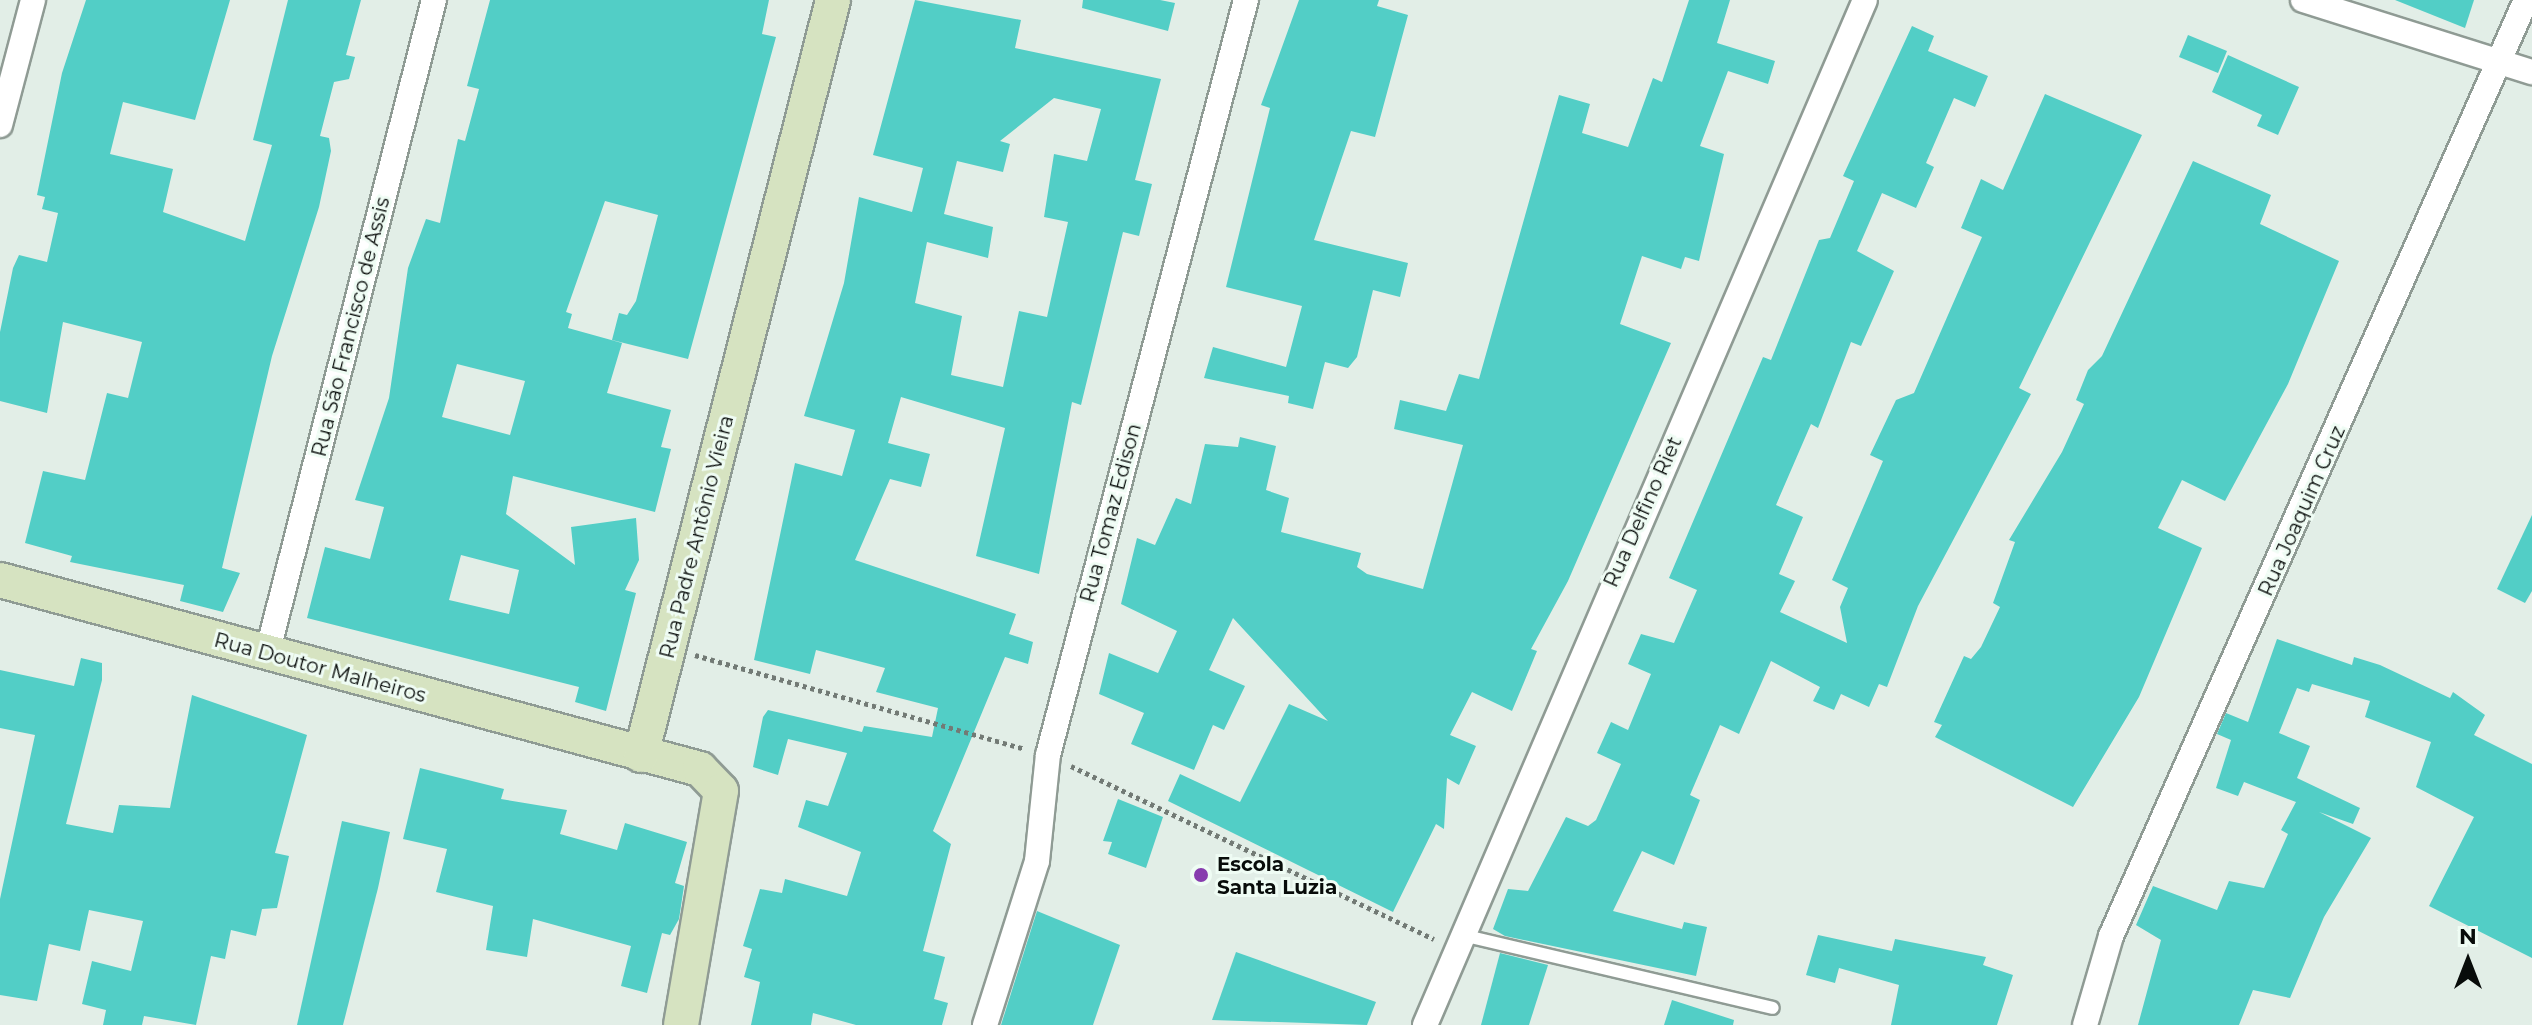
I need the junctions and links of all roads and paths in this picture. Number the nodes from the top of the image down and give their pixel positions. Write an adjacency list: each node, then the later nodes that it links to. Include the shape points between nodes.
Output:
1 (33, 0): 10 (street)
2 (434, 0): 12 (street, Rua São Francisco de Assis)
3 (833, 0): 13 (street, Rua Padre Antônio Vieira)
4 (1246, 0): 17 (street, Rua Tomaz Edison, via 1048,755 1037,861)
5 (1865, 0): 14 (street, Rua Delfino Riet)
6 (2303, 0): 8 (street)
7 (2526, 0): 8 (street, Rua Joaquim Cruz)
8 (2504, 63): 9 (street); 19 (street, Rua Joaquim Cruz, via 2111,936)
9 (2532, 72)
10 (0, 125)
11 (0, 580): 12 (street, Rua Doutor Malheiros)
12 (267, 654): 13 (street, Rua Doutor Malheiros)
13 (641, 755): 16 (street, via 700,769 721,791)
14 (1459, 934): 15 (lane); 18 (street, Rua Delfino Riet)
15 (1773, 1008)
16 (681, 1025)
17 (985, 1025)
18 (1425, 1025)
19 (2085, 1025)

